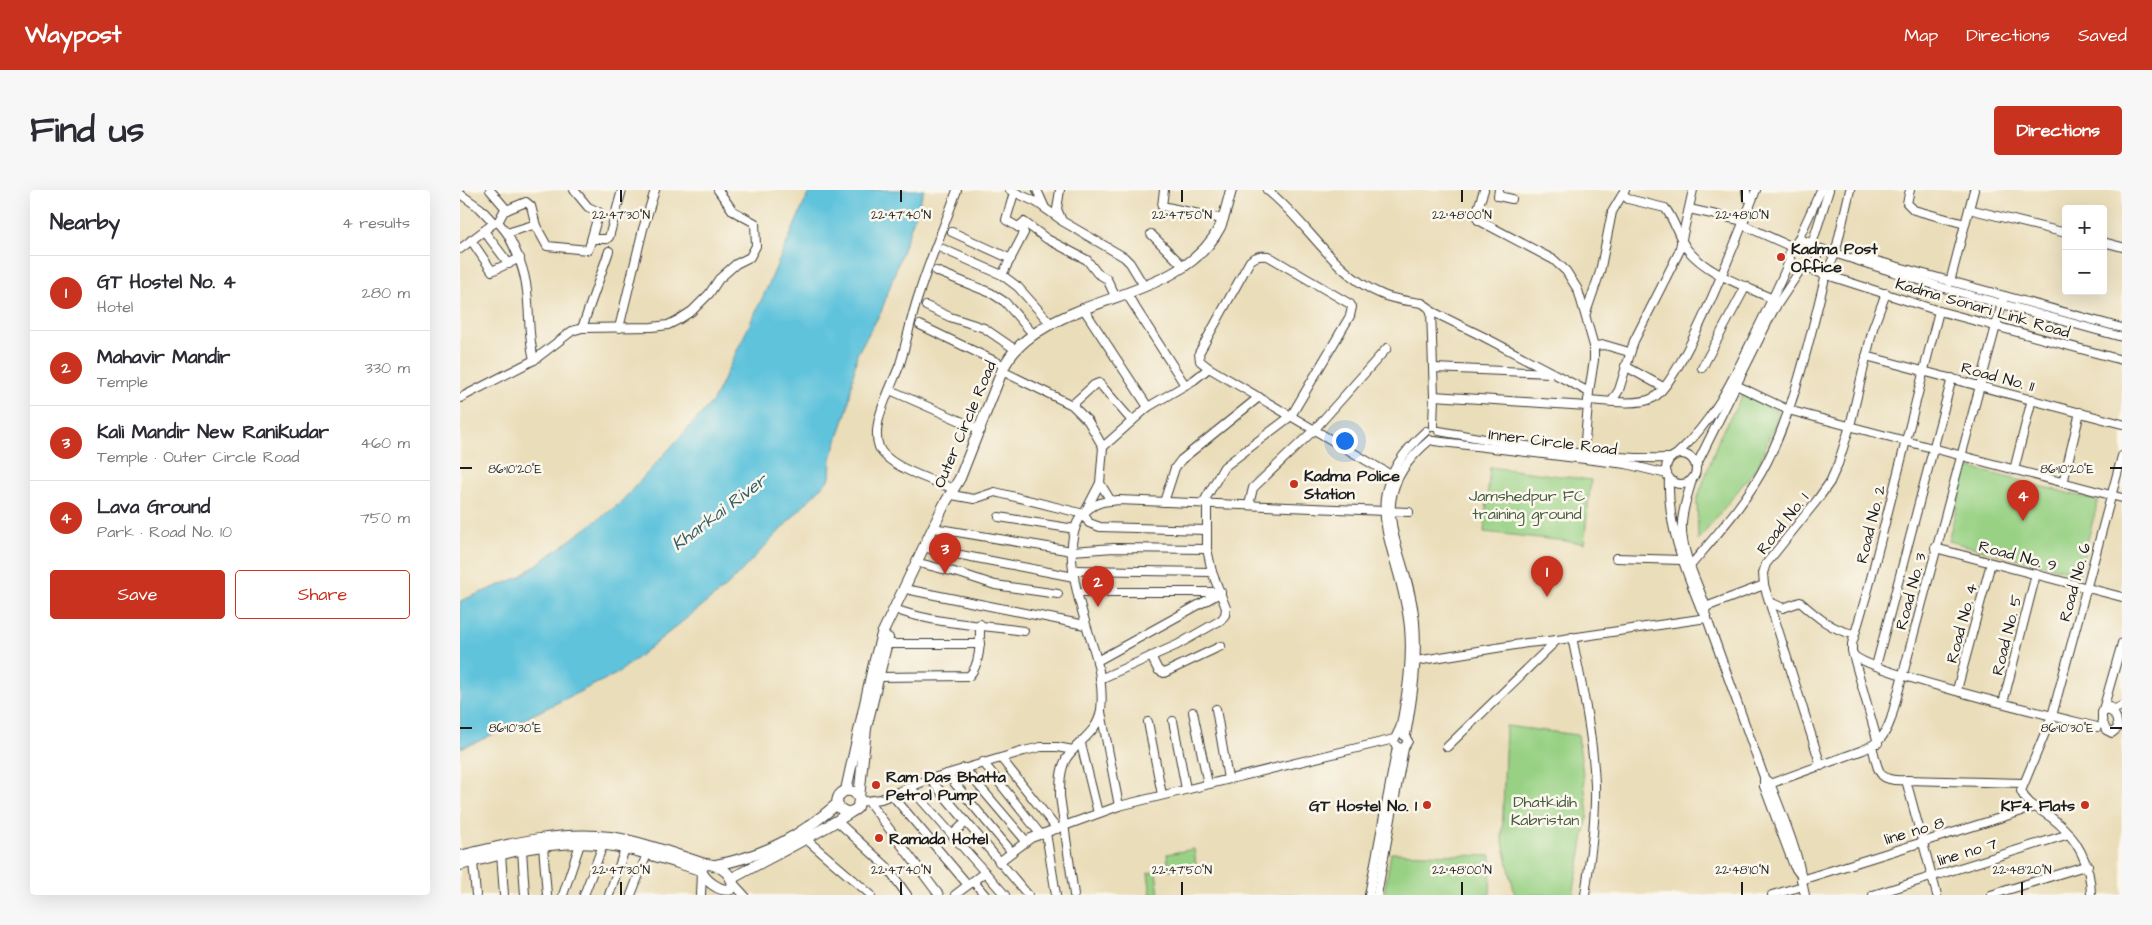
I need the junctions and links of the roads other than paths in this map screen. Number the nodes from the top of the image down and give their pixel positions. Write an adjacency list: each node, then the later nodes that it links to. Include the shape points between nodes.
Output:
1 (490, 190): 28 (street)
2 (574, 190): 42 (street, via 588,207 599,212)
3 (622, 190): 42 (street, via 608,238)
4 (655, 190): 79 (street)
5 (718, 190): 79 (street, via 733,211 755,222 756,246 750,257 719,278 709,294 678,320 668,325)
6 (957, 190): 102 (street, via 929,262)
7 (1037, 190): 25 (street)
8 (1060, 190): 30 (street, via 1057,209)
9 (1164, 190): 29 (street, via 1162,206)
10 (1231, 190): 29 (main road, Outer Circle Road)
11 (1267, 190): 72 (street, via 1284,203 1328,253 1366,287 1381,295 1422,303)
12 (1484, 190): 74 (street, via 1476,214 1478,220 1546,256 1566,271 1578,290)
13 (1499, 190): 24 (street, via 1498,196)
14 (1692, 190): 26 (street)
15 (1756, 190): 32 (street)
16 (1821, 190): 45 (street)
17 (1829, 190): 46 (street)
18 (1850, 190): 51 (street)
19 (1910, 190): 33 (street, via 1908,203 1912,208)
20 (1974, 190): 27 (street)
21 (460, 191): 31 (street)
22 (1012, 191): 25 (street); 35 (street, via 1006,220)
23 (1624, 192): 43 (street, via 1628,199 1665,208); 74 (street, via 1612,212 1600,272)
24 (1512, 200)
25 (1045, 208): 30 (street)
26 (1689, 209): 32 (street); 43 (street)
27 (1969, 209): 33 (street); 38 (street)
28 (507, 210): 31 (street); 34 (street, via 528,202)
29 (1222, 219): 56 (main road, Outer Circle Road, via 1208,243)
30 (1062, 221): 63 (street, via 1124,257)
31 (496, 223): 36 (street); 39 (street)
32 (1743, 223): 45 (street); 61 (street)
33 (1965, 224): 62 (street)
34 (536, 226): 39 (street); 42 (street, via 547,246 586,250 590,248)
35 (1018, 227): 53 (street, via 1024,233); 67 (street, via 1024,222 1050,241 1083,258 1107,279)
36 (484, 230): 41 (street); 55 (street)
37 (952, 232): 53 (street)
38 (2062, 232)
39 (507, 233): 52 (street)
40 (1152, 234): 56 (street)
41 (472, 240): 48 (street); 55 (street, via 492,271)
42 (591, 240)
43 (1682, 242): 61 (street, via 1697,258); 86 (street)
44 (2107, 243): 47 (street)
45 (1795, 244): 46 (street, via 1802,241); 54 (street)
46 (1814, 246): 51 (street, Kadma Sonari Link Road); 57 (street, via 1817,260)
47 (2122, 247)
48 (460, 249)
49 (943, 249): 60 (street)
50 (609, 251): 78 (street)
51 (1835, 251): 59 (street); 62 (street); 69 (street, Kadma Sonari Link Road, via 1948,289)
52 (520, 258): 55 (street); 88 (street, via 528,292 528,326)
53 (1011, 259): 60 (street)
54 (1790, 259): 57 (street, via 1792,264); 68 (street)
55 (508, 264)
56 (1184, 267): 63 (main road, Outer Circle Road)
57 (1805, 269): 59 (street, Kadma Sonari Link Road); 99 (street, via 1773,311)
58 (936, 270): 81 (street, via 1005,302)
59 (1826, 274): 66 (street, Kadma Sonari Link Road); 111 (street)
60 (1002, 275): 75 (street, via 1018,287)
61 (1722, 275): 64 (street); 101 (street, via 1700,324)
62 (1950, 282): 69 (street)
63 (1144, 286): 65 (main road, Outer Circle Road)
64 (1746, 286): 68 (street); 94 (street)
65 (1126, 293): 67 (main road, Outer Circle Road); 98 (street)
66 (1886, 293): 73 (street, Kadma Sonari Link Road); 87 (street, Road No. 1)
67 (1115, 296): 71 (main road, Outer Circle Road)
68 (1773, 300): 125 (street, via 1714,412 1697,436)
69 (2003, 300): 77 (street, Road No. 3); 80 (street); 82 (street, Kadma Sonari Link Road)
70 (926, 306): 85 (street, via 984,328)
71 (1083, 308): 75 (main road, Outer Circle Road); 110 (street)
72 (1430, 311): 93 (street); 96 (street)
73 (1939, 311): 77 (street, Kadma Sonari Link Road); 95 (street, Road No. 2)
74 (1586, 313): 83 (street)
75 (1051, 324): 81 (main road, Outer Circle Road)
76 (920, 325): 91 (street)
77 (1995, 326): 89 (street, Kadma Sonari Link Road); 100 (street, Road No. 3)
78 (582, 328): 79 (street); 88 (street, via 572,331)
79 (619, 328)
80 (2122, 328)
81 (1033, 334): 85 (main road, Outer Circle Road)
82 (2122, 337)
83 (1594, 346): 86 (street); 106 (street)
84 (1386, 348): 118 (street)
85 (1016, 350): 91 (main road, Outer Circle Road)
86 (1629, 352): 90 (street)
87 (1866, 356): 95 (street, Road No. 11); 116 (street, Road No. 1)
88 (534, 360): 105 (street)
89 (2122, 360)
90 (1625, 366): 101 (street); 108 (street, via 1619,390)
91 (1004, 368): 109 (street); 117 (main road, Outer Circle Road)
92 (1210, 368): 98 (street); 104 (street); 113 (street, via 1200,361 1199,353 1250,262 1256,257 1268,256 1350,304 1350,316)
93 (1434, 368): 96 (street); 103 (street)
94 (1702, 368)
95 (1924, 371): 97 (street, Road No. 11); 121 (street, Road No. 2)
96 (1552, 373): 106 (street)
97 (1952, 378): 100 (street, Road No. 11); 123 (street)
98 (1185, 385): 110 (street)
99 (1736, 385): 111 (street); 128 (street)
100 (1979, 385): 107 (street, Road No. 11); 126 (street, Road No. 3)
101 (1663, 387): 108 (street, via 1652,399)
102 (890, 390): 117 (street); 135 (street, via 876,430 879,449 888,459)
103 (1434, 396): 106 (street); 119 (street)
104 (1259, 397): 113 (street); 139 (street, via 1180,460)
105 (460, 398)
106 (1588, 399): 108 (street); 124 (street)
107 (2032, 399): 112 (street, Road No. 11); 129 (street)
108 (1612, 401)
109 (1072, 405): 114 (street, via 1099,383); 122 (street, via 1088,421)
110 (1148, 407): 114 (street)
111 (1788, 410): 116 (street); 157 (street, via 1767,462 1751,489)
112 (2080, 412): 115 (street, Road No. 11); 134 (street)
113 (1291, 416): 118 (street); 140 (street, via 1224,467)
114 (1132, 421): 122 (street)
115 (2122, 424)
116 (1850, 426): 121 (street); 161 (street, Road No. 1, via 1830,482 1766,564)
117 (980, 430): 135 (main road, Outer Circle Road)
118 (1314, 430): 130 (street); 141 (street, via 1253,488)
119 (1433, 430): 120 (street, via 1427,438); 120 (street, via 1439,435); 124 (street, Inner Circle Road); 130 (street, via 1405,453)
120 (1432, 440): 131 (street, Inner Circle Road, via 1626,464); 142 (street, via 1411,457 1399,475)
121 (1906, 441): 123 (street); 174 (street, Road No. 2)
122 (1103, 447): 133 (street)
123 (1934, 449): 126 (street); 185 (street)
124 (1584, 453): 125 (street, Inner Circle Road, via 1649,459)
125 (1674, 456): 128 (street, via 1685,454); 131 (street, via 1666,466)
126 (1960, 456): 129 (street); 149 (street, Road No. 3)
127 (2122, 456): 136 (street, Road No. 6)
128 (1696, 466): 132 (street)
129 (2014, 470): 134 (street)
130 (1391, 475): 142 (street, via 1384,498)
131 (1668, 476): 132 (street, via 1676,484); 154 (street)
132 (1692, 480): 157 (street, via 1682,523)
133 (1100, 483): 138 (street); 144 (street)
134 (2063, 483): 136 (street)
135 (953, 492): 144 (street, via 974,499 995,492); 146 (main road); 169 (main road, Outer Circle Road)
136 (2112, 495): 137 (street); 162 (street, Road No. 6)
137 (2122, 498)
138 (1111, 501): 139 (street); 144 (street, via 1096,505)
139 (1164, 502): 140 (street)
140 (1205, 503): 141 (street); 148 (street)
141 (1249, 505): 142 (street)
142 (1387, 510): 143 (street); 184 (street, via 1413,608); 202 (street, via 1390,546 1405,599 1409,628 1407,691)
143 (1409, 512)
144 (1084, 514): 147 (street); 148 (street, via 1089,523 1100,528)
145 (999, 517): 147 (street)
146 (940, 529): 150 (main road); 152 (street)
147 (1075, 529): 152 (street)
148 (1206, 530): 151 (street)
149 (1935, 548): 155 (street, Road No. 9); 187 (street, Road No. 3)
150 (930, 549): 156 (main road); 159 (street)
151 (1207, 549): 152 (street, via 1105,548); 158 (street)
152 (1072, 551): 159 (street)
153 (1616, 558): 154 (street)
154 (1681, 560): 170 (street)
155 (1991, 563): 160 (street, Road No. 9); 189 (street, Road No. 4)
156 (922, 564): 163 (main road); 166 (street, via 994,585)
157 (1691, 565): 170 (street)
158 (1212, 572): 159 (street); 165 (street)
159 (1074, 574): 164 (street)
160 (2036, 574): 162 (street, Road No. 9); 191 (street, Road No. 5)
161 (1764, 585): 168 (street, Road No. 1); 170 (street)
162 (2087, 588): 167 (street, Road No. 9); 196 (street, Road No. 6)
163 (910, 590): 169 (main road); 172 (street)
164 (1078, 592): 165 (street); 172 (street)
165 (1221, 592): 182 (street, via 1226,608 1221,620); 183 (street)
166 (1058, 594)
167 (2122, 597)
168 (1770, 602): 174 (street, via 1783,608 1800,602 1839,632); 210 (street, Road No. 1)
169 (899, 606): 171 (street, via 936,620); 178 (main road); 220 (main road, via 877,649)
170 (1705, 612): 175 (street); 216 (street)
171 (980, 624): 173 (street); 179 (street)
172 (1085, 626): 183 (street)
173 (1024, 631)
174 (1854, 634): 181 (street, Road No. 2)
175 (1572, 637): 176 (street); 279 (street, via 1587,715 1595,784)
176 (1557, 640): 184 (street); 206 (street)
177 (2122, 643): 190 (street)
178 (886, 644): 179 (street); 186 (main road)
179 (980, 644): 186 (street, via 969,676)
180 (1221, 646): 182 (street, via 1164,673 1158,670)
181 (1852, 650): 185 (street, via 1855,657); 204 (street, Road No. 2)
182 (1151, 656): 188 (street)
183 (1097, 661): 188 (street)
184 (1416, 661): 202 (street)
185 (1876, 666): 187 (street)
186 (878, 676): 224 (main road, via 863,745)
187 (1901, 676): 189 (street); 204 (street, Road No. 3, via 1886,733)
188 (1100, 679): 194 (street)
189 (1957, 690): 191 (street)
190 (2107, 696): 192 (street, via 2110,711); 197 (street)
191 (2003, 703): 196 (street)
192 (2122, 706)
193 (1216, 708): 214 (street)
194 (1101, 711): 203 (street); 226 (street)
195 (1193, 712): 218 (street)
196 (2052, 716): 200 (street); 217 (street, Road No. 6)
197 (2102, 716): 200 (street); 201 (street); 201 (street, via 2108,710 2112,711)
198 (1173, 721): 221 (street)
199 (1148, 722): 223 (street)
200 (2097, 727): 201 (street)
201 (2117, 728)
202 (1400, 736): 205 (street); 205 (street, via 1408,741); 214 (street)
203 (1081, 744): 207 (street); 229 (street)
204 (1875, 744): 210 (street); 215 (street, Road No. 2, via 1883,777)
205 (1401, 747): 277 (street); 278 (street)
206 (1447, 747)
207 (1073, 750): 208 (street, via 1041,747); 232 (street, via 1063,767 1060,782)
208 (1001, 758): 209 (street); 232 (street)
209 (983, 762): 211 (street); 233 (street)
210 (1821, 766): 216 (street)
211 (964, 768): 212 (street); 237 (street)
212 (946, 774): 213 (street); 244 (street)
213 (930, 779): 219 (street); 231 (street)
214 (1228, 779): 218 (street)
215 (1906, 780): 217 (street); 238 (street)
216 (1766, 782): 255 (street)
217 (2023, 783): 227 (street, via 2021,791 2025,800)
218 (1208, 784): 221 (street)
219 (910, 787): 222 (street); 235 (street)
220 (846, 790): 224 (main road, via 854,792); 225 (main road, via 839,795)
221 (1186, 790): 223 (street)
222 (892, 795): 224 (street); 256 (street)
223 (1162, 795): 226 (street)
224 (863, 801): 228 (main road); 270 (street)
225 (837, 804): 228 (main road, via 845,812); 252 (main road, via 796,836 738,860)
226 (1119, 806): 229 (street)
227 (2035, 807): 234 (street); 238 (street, line no 8)
228 (851, 812): 230 (main road)
229 (1098, 813): 232 (street)
230 (838, 822): 236 (main road); 269 (street, via 887,867)
231 (966, 822): 235 (street); 249 (street)
232 (1061, 827): 233 (street); 276 (street)
233 (1044, 834): 237 (street); 275 (street)
234 (2069, 834): 251 (street); 254 (street, line no 7)
235 (952, 835): 253 (street)
236 (807, 840): 257 (main road, via 770,857); 268 (street)
237 (1026, 841): 244 (street)
238 (1922, 841): 254 (street); 255 (street, line no 8)
239 (580, 844): 240 (main road); 241 (main road); 262 (street)
240 (603, 845): 242 (main road); 263 (street)
241 (543, 846): 243 (main road); 261 (street)
242 (626, 849): 246 (main road); 264 (street)
243 (522, 850): 245 (main road); 260 (street)
244 (1011, 851): 249 (street)
245 (500, 854): 248 (main road); 259 (street)
246 (647, 854): 252 (main road); 265 (street)
247 (460, 856): 252 (main road, via 558,836 586,836 638,843)
248 (473, 862): 250 (main road); 258 (street)
249 (999, 862): 274 (street)
250 (460, 865)
251 (2088, 865): 284 (street); 285 (street)
252 (706, 868): 257 (main road, via 712,884); 257 (main road, via 727,873); 266 (street)
253 (985, 872): 256 (street); 273 (street)
254 (1932, 876): 282 (street, line no 7); 283 (street)
255 (1801, 880): 280 (street, line no 8); 281 (street)
256 (971, 883): 271 (street); 272 (street)
257 (730, 887): 267 (street)
258 (476, 895)
259 (504, 895)
260 (525, 895)
261 (547, 895)
262 (563, 895)
263 (584, 895)
264 (609, 895)
265 (631, 895)
266 (701, 895)
267 (744, 895)
268 (871, 895)
269 (907, 895)
270 (939, 895)
271 (955, 895)
272 (985, 895)
273 (1005, 895)
274 (1028, 895)
275 (1056, 895)
276 (1074, 895)
277 (1369, 895)
278 (1376, 895)
279 (1585, 895)
280 (1772, 895)
281 (1805, 895)
282 (1873, 895)
283 (1937, 895)
284 (1991, 895)
285 (2091, 895)

